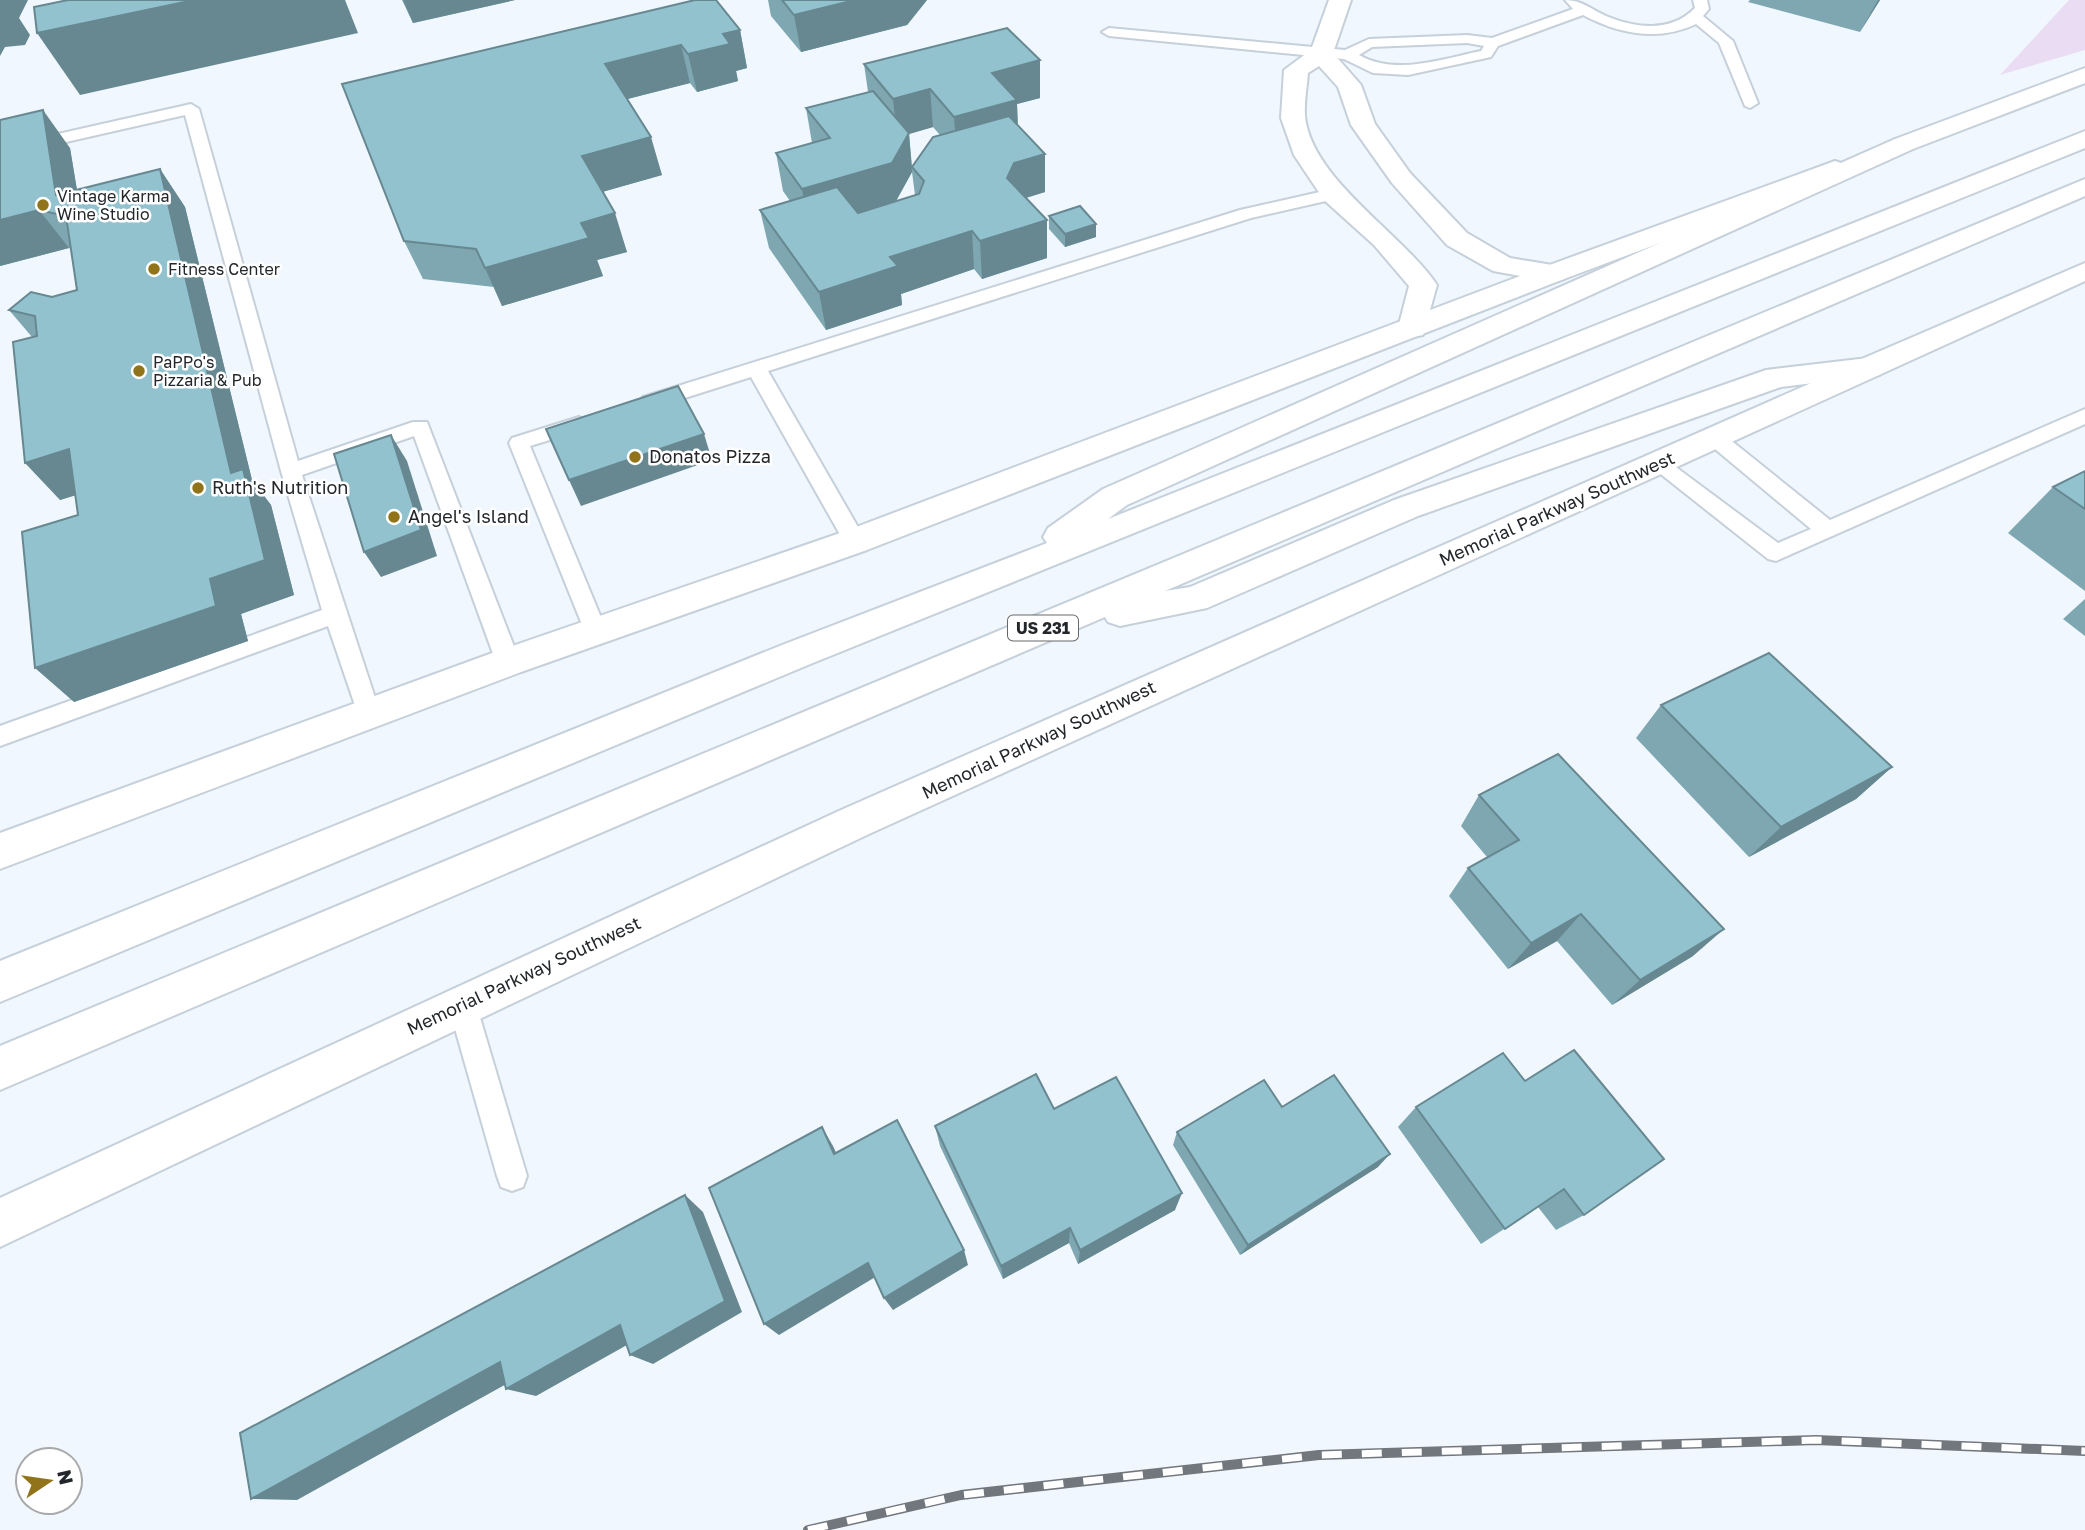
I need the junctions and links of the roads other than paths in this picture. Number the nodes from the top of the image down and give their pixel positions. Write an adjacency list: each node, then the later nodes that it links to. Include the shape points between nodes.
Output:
1 (1340, 0): 7 (main road)
2 (1700, 0): 4 (lane)
3 (1576, 5): 4 (lane, via 1609,23 1643,30); 6 (lane)
4 (1697, 19): 10 (lane, via 1726,41)
5 (1109, 32): 7 (lane)
6 (1493, 43): 8 (lane, via 1468,39 1369,43); 8 (lane, via 1486,54 1408,70 1373,69)
7 (1321, 54): 8 (lane); 15 (main road, via 1296,70 1293,118 1307,156); 17 (main road, via 1349,85 1363,125 1401,178 1457,239 1503,265)
8 (1348, 55)
9 (2085, 75): 12 (main road)
10 (1750, 103)
11 (2085, 139): 29 (main road)
12 (1904, 144): 17 (main road); 29 (main road, via 1115,497)
13 (0, 152): 26 (lane, via 191,109)
14 (2085, 187): 31 (main road, US 231)
15 (1333, 194): 18 (main road, via 1384,239 1423,285); 19 (lane, via 1246,214)
16 (2085, 271): 20 (main road, Memorial Parkway Southwest)
17 (1554, 273): 18 (main road)
18 (1413, 328): 28 (main road)
19 (756, 368): 21 (lane); 28 (lane)
20 (1868, 368): 24 (main road, Memorial Parkway Southwest); 31 (main road, via 1777,377 1607,435 1406,508 1195,599)
21 (625, 410)
22 (2085, 416): 27 (lane)
23 (598, 418): 32 (lane, via 519,443)
24 (1716, 439): 25 (main road, Memorial Parkway Southwest); 27 (lane)
25 (1658, 464): 27 (lane, via 1776,553); 38 (main road, Memorial Parkway Southwest, via 1139,694)
26 (291, 471): 30 (lane); 33 (lane, via 420,427)
27 (1826, 529)
28 (855, 541): 32 (main road)
29 (1012, 572): 37 (main road, via 795,655)
30 (335, 614): 34 (lane); 35 (lane)
31 (1059, 621): 39 (main road, US 231)
32 (596, 632): 33 (main road)
33 (508, 662): 34 (main road)
34 (368, 713): 36 (main road)
35 (0, 736)
36 (0, 851)
37 (0, 982)
38 (462, 1004): 40 (lane); 41 (main road, Memorial Parkway Southwest)
39 (0, 1068)
40 (512, 1176)
41 (0, 1223)

